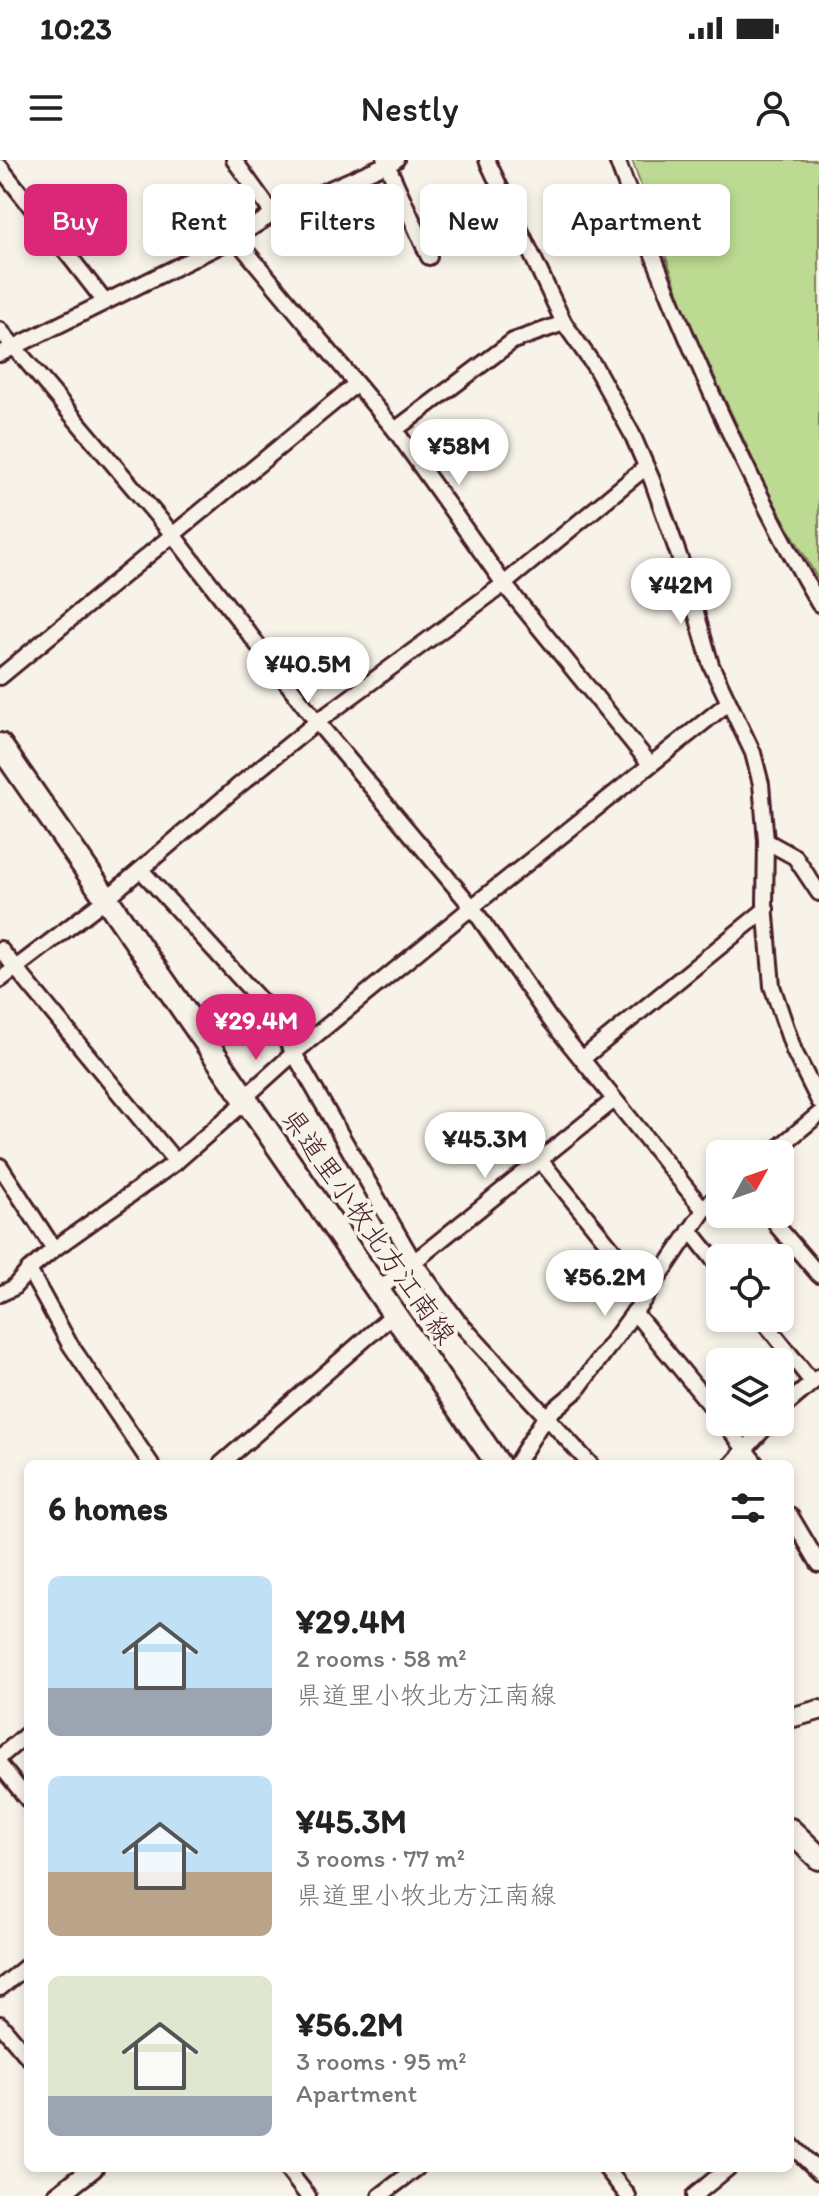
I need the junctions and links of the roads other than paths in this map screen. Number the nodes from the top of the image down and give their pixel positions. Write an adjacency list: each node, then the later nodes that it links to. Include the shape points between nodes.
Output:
1 (234, 160): 7 (street)
2 (487, 160): 12 (street)
3 (617, 160): 21 (street, via 705,384)
4 (389, 161): 6 (street); 10 (street)
5 (0, 167): 11 (street)
6 (339, 184)
7 (271, 211)
8 (198, 256): 11 (street)
9 (250, 256): 16 (street)
10 (429, 257)
11 (105, 302): 14 (street)
12 (564, 323): 17 (street, via 513,341); 18 (street, via 595,367)
13 (0, 330): 14 (street)
14 (14, 347): 15 (street); 19 (street)
15 (0, 354)
16 (356, 384): 17 (street); 19 (street)
17 (395, 430): 20 (street)
18 (646, 467): 20 (street); 23 (street)
19 (174, 536): 22 (street); 24 (street)
20 (504, 584): 24 (street); 26 (street)
21 (819, 604)
22 (0, 677)
23 (728, 703): 26 (street); 27 (street, via 753,753)
24 (317, 722): 28 (street); 31 (street)
25 (0, 745): 30 (main road, 県道里小牧北方江南線)
26 (650, 764): 31 (street)
27 (766, 841): 29 (street, via 795,857); 32 (street)
28 (141, 870): 30 (street); 36 (street, via 269,1010)
29 (819, 893)
30 (106, 899): 34 (street); 38 (main road, 県道里小牧北方江南線)
31 (472, 907): 36 (street); 37 (street)
32 (766, 909): 37 (street); 40 (street, via 772,986 794,1051)
33 (0, 949): 34 (street)
34 (14, 968): 35 (street); 44 (street)
35 (0, 980)
36 (294, 1053): 38 (street); 51 (street)
37 (582, 1059): 39 (street)
38 (244, 1100): 44 (street); 54 (main road, 県道里小牧北方江南線)
39 (614, 1100): 43 (street); 46 (street)
40 (819, 1101)
41 (819, 1114): 42 (street)
42 (788, 1140)
43 (540, 1160): 51 (street); 55 (street)
44 (176, 1162): 49 (street)
45 (0, 1166): 49 (street)
46 (704, 1210): 48 (street)
47 (779, 1228): 53 (street)
48 (690, 1230): 50 (street); 55 (street)
49 (54, 1249): 52 (street)
50 (706, 1250)
51 (414, 1262): 54 (street); 63 (street, via 457,1320)
52 (29, 1270): 56 (street); 67 (street, via 69,1343)
53 (819, 1275)
54 (379, 1290): 58 (main road, 県道里小牧北方江南線)
55 (648, 1293): 57 (street)
56 (0, 1294)
57 (634, 1312): 62 (street); 63 (street, via 576,1391)
58 (395, 1313): 68 (street); 69 (main road, 県道里小牧北方江南線)
59 (774, 1332): 60 (street)
60 (816, 1379): 61 (street)
61 (794, 1398)
62 (706, 1400)
63 (545, 1417): 70 (street); 71 (street)
64 (736, 1436): 66 (street)
65 (758, 1436): 66 (street)
66 (747, 1449): 72 (street); 73 (street)
67 (148, 1460)
68 (226, 1460)
69 (495, 1460)
70 (518, 1460)
71 (586, 1460)
72 (736, 1460)
73 (754, 1460)
74 (794, 1521): 75 (street)
75 (817, 1554)
76 (819, 1710): 77 (street)
77 (794, 1713)
78 (24, 1736): 79 (street)
79 (0, 1757)
80 (0, 1765): 81 (street)
81 (24, 1795)
82 (794, 1837): 83 (main road)
83 (819, 1858)
84 (24, 1968): 85 (street)
85 (0, 1988)
86 (0, 2024): 87 (street)
87 (24, 2052)
88 (794, 2148): 94 (street)
89 (88, 2172): 95 (street)
90 (289, 2172): 96 (street)
91 (412, 2172): 97 (street)
92 (609, 2172): 98 (street)
93 (723, 2172): 99 (street)
94 (819, 2172)
95 (57, 2196)
96 (308, 2196)
97 (380, 2196)
98 (628, 2196)
99 (694, 2196)

